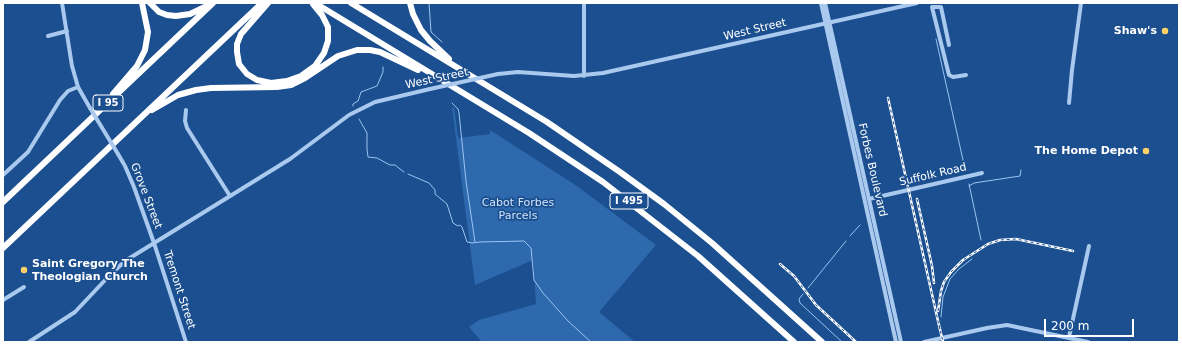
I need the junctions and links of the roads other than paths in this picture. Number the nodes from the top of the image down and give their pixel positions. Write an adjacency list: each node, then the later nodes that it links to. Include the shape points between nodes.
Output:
1 (62, 3): 18 (street, Grove Street)
2 (142, 3): 28 (highway, via 148,32 144,53 135,68)
3 (150, 3): 4 (highway, via 161,13 176,16 190,14)
4 (213, 3): 28 (highway, I 95)
5 (262, 3): 29 (highway)
6 (268, 3): 7 (highway, via 242,34 237,44 237,54 240,66 250,77 263,82 278,83 294,79 308,71 325,50 327,26 321,13)
7 (311, 3)
8 (315, 3): 24 (highway, I 495)
9 (351, 3): 21 (highway, I 495)
10 (410, 3): 21 (highway, via 415,19 425,35)
11 (584, 3): 23 (street)
12 (821, 3): 17 (street, Forbes Boulevard)
13 (826, 3): 17 (street, Forbes Boulevard)
14 (917, 3): 17 (street, West Street)
15 (1081, 3): 26 (street)
16 (932, 5): 20 (street, via 940,7); 22 (street, via 949,75)
17 (828, 24): 23 (street, West Street); 33 (street, Forbes Boulevard); 34 (street, Forbes Boulevard)
18 (67, 31): 19 (street); 25 (street, Grove Street, via 70,57)
19 (48, 36)
20 (949, 45)
21 (459, 68): 45 (highway, I 495, via 575,140 658,200 717,248)
22 (966, 75)
23 (584, 76): 32 (street, West Street, bridge, via 521,72 498,74 381,100 339,121 290,159)
24 (447, 83): 29 (highway, via 382,53 359,50 338,56 291,85 196,90 178,96); 44 (highway, I 495, via 557,151 630,202 704,261)
25 (78, 87): 31 (street, via 68,91 60,100 28,152); 36 (street, Grove Street, bridge, via 132,182)
26 (1069, 103)
27 (186, 110): 32 (street, via 187,128)
28 (99, 111): 35 (highway, I 95)
29 (142, 116): 38 (highway)
30 (982, 173): 33 (street, Suffolk Road)
31 (3, 176)
32 (230, 196): 36 (street, West Street)
33 (870, 199): 34 (street, Suffolk Road); 47 (street, Forbes Boulevard)
34 (864, 200): 46 (street, Forbes Boulevard)
35 (3, 202)
36 (154, 243): 42 (street, West Street, via 118,267 75,312); 43 (street, Tremont Street)
37 (1089, 246): 41 (street)
38 (3, 248)
39 (24, 287): 40 (street)
40 (3, 300)
41 (1069, 338): 48 (street, via 1007,325); 49 (street)
42 (29, 342)
43 (186, 342)
44 (794, 342)
45 (822, 342)
46 (896, 342)
47 (902, 342)
48 (924, 342)
49 (1088, 342)

